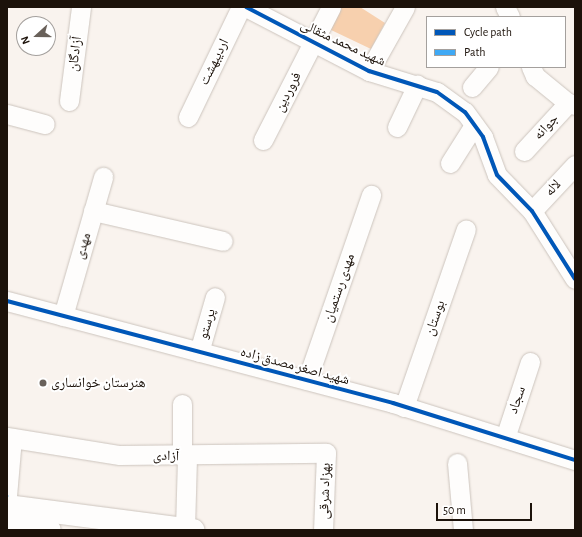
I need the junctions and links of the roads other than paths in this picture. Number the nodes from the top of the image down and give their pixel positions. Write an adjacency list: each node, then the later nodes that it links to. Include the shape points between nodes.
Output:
1 (81, 7): 14 (street, آزادگان)
2 (241, 7): 17 (street, اردیبهشت)
3 (246, 7): 8 (street, شهید محمد مثقالی)
4 (331, 7): 8 (street, فروردین)
5 (405, 7): 11 (street)
6 (505, 7): 7 (street)
7 (510, 16)
8 (313, 43): 11 (street, شهید محمد مثقالی); 21 (street, فروردین)
9 (488, 68): 13 (street)
10 (531, 68): 15 (street, via 535,76)
11 (369, 70): 12 (street, شهید محمد مثقالی)
12 (417, 85): 19 (street, شهید محمد مثقالی, via 437,92 465,112); 20 (street)
13 (472, 87)
14 (69, 101)
15 (572, 104): 22 (street, جوانه)
16 (7, 114): 18 (street)
17 (188, 117)
18 (45, 124)
19 (474, 125): 23 (street); 28 (street, شهید محمد مثقالی, via 483,137 497,175)
20 (397, 126)
21 (263, 140)
22 (524, 151)
23 (450, 163)
24 (575, 165): 28 (street, لاله)
25 (103, 177): 27 (street, مهدی)
26 (372, 195): 37 (street, مهدی رستمیان)
27 (93, 211): 30 (street); 34 (street, مهدی)
28 (532, 211): 31 (street, شهید محمد مثقالی)
29 (466, 229): 39 (street, بوستان)
30 (223, 241)
31 (573, 271)
32 (215, 297): 35 (street, پرستو)
33 (7, 301): 34 (street, شهید اصغر مصدق زاده)
34 (63, 316): 35 (street, شهید اصغر مصدق زاده)
35 (199, 352): 37 (street, شهید اصغر مصدق زاده)
36 (530, 362): 41 (street, سجاد)
37 (306, 380): 39 (street, شهید اصغر مصدق زاده)
38 (182, 404): 43 (street)
39 (404, 407): 41 (street, شهید اصغر مصدق زاده)
40 (10, 438): 43 (street, آزادی, via 120,455); 46 (street)
41 (504, 438): 44 (street, شهید اصغر مصدق زاده)
42 (326, 453): 43 (street, آزادی); 51 (street, بهزاد شرقی)
43 (185, 456): 50 (street)
44 (575, 460)
45 (458, 463): 52 (street)
46 (7, 496)
47 (7, 506): 50 (main road)
48 (7, 524): 49 (main road)
49 (50, 530)
50 (189, 530)
51 (323, 530)
52 (463, 530)

